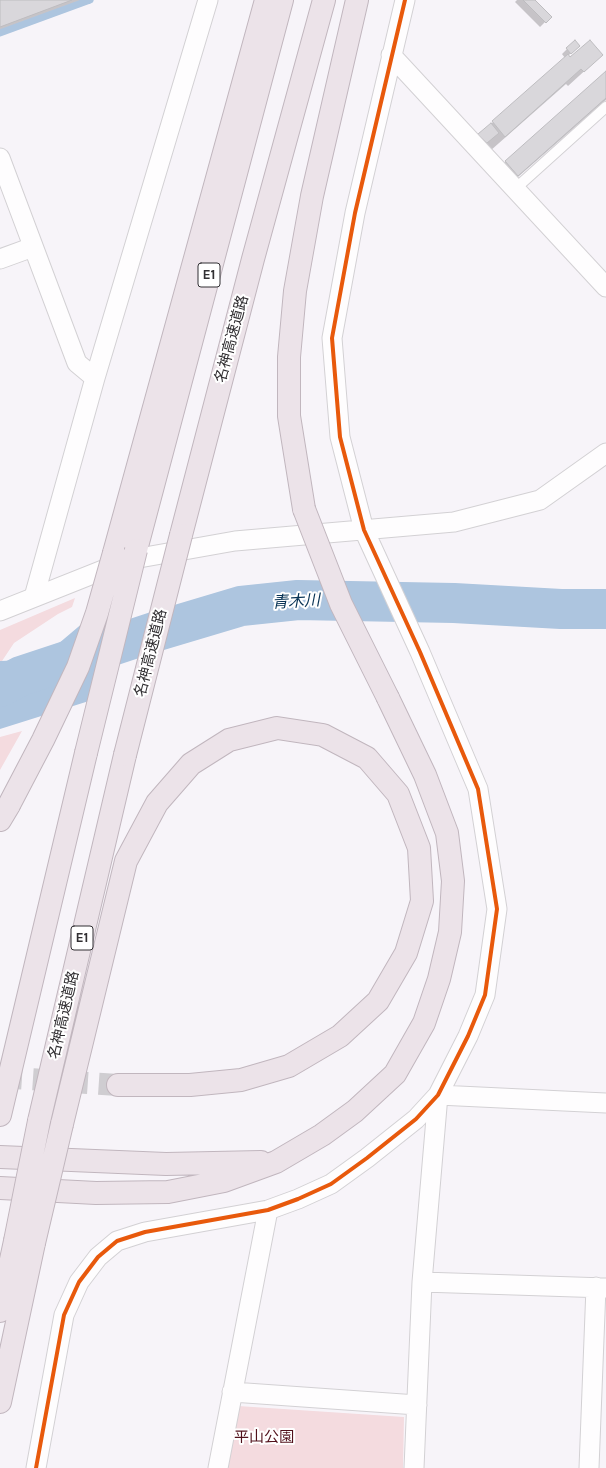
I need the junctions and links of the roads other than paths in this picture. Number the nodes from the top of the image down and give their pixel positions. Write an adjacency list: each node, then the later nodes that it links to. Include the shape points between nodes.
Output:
1 (208, 0): 14 (street)
2 (266, 0): 19 (highway, bridge, via 97,613 78,667)
3 (282, 0): 23 (highway, E1, bridge, via 136,550)
4 (324, 0): 28 (highway, 名神高速道路 / E1, bridge, via 253,259 125,755 39,1121)
5 (357, 0): 25 (highway, bridge, via 312,196 295,291 289,357 289,416 304,509 342,604 425,776 447,833 453,881 450,932 439,979 424,1023 395,1074 355,1111 322,1135)
6 (405, 0): 7 (street)
7 (391, 55): 10 (street); 16 (street, via 355,212 332,338 340,437)
8 (606, 107): 10 (lane)
9 (0, 158): 11 (street)
10 (515, 189): 13 (street)
11 (33, 247): 12 (street); 14 (street, via 77,363)
12 (0, 259)
13 (606, 286)
14 (94, 378): 17 (street)
15 (606, 453): 16 (street, via 540,500 454,522)
16 (364, 530): 17 (street, via 235,541 128,560); 21 (street, via 420,652 478,789 497,908 485,995 468,1036)
17 (34, 597): 18 (street)
18 (0, 611)
19 (5, 812)
20 (118, 1085): 28 (highway, bridge, via 190,1085 241,1080 289,1066 340,1036 378,1001 406,953 422,901 419,848 398,794 367,758 323,735 277,728 229,740 191,764 157,803 126,861 62,1124)
21 (438, 1095): 22 (street); 27 (street, via 398,1134 331,1184); 29 (street)
22 (606, 1103)
23 (0, 1113)
24 (0, 1157): 25 (highway, via 166,1164)
25 (276, 1162): 26 (highway, via 224,1182 168,1192 96,1193)
26 (0, 1188)
27 (268, 1210): 32 (street); 35 (street, via 144,1232 117,1241 98,1257 79,1282 64,1315)
28 (24, 1242): 31 (highway, 名神高速道路 / E1); 33 (highway)
29 (422, 1282): 30 (street); 34 (street)
30 (601, 1288): 38 (street)
31 (0, 1311)
32 (232, 1392): 34 (street); 36 (street)
33 (0, 1402)
34 (417, 1405): 37 (street)
35 (36, 1468)
36 (218, 1468)
37 (414, 1468)
38 (589, 1468)

